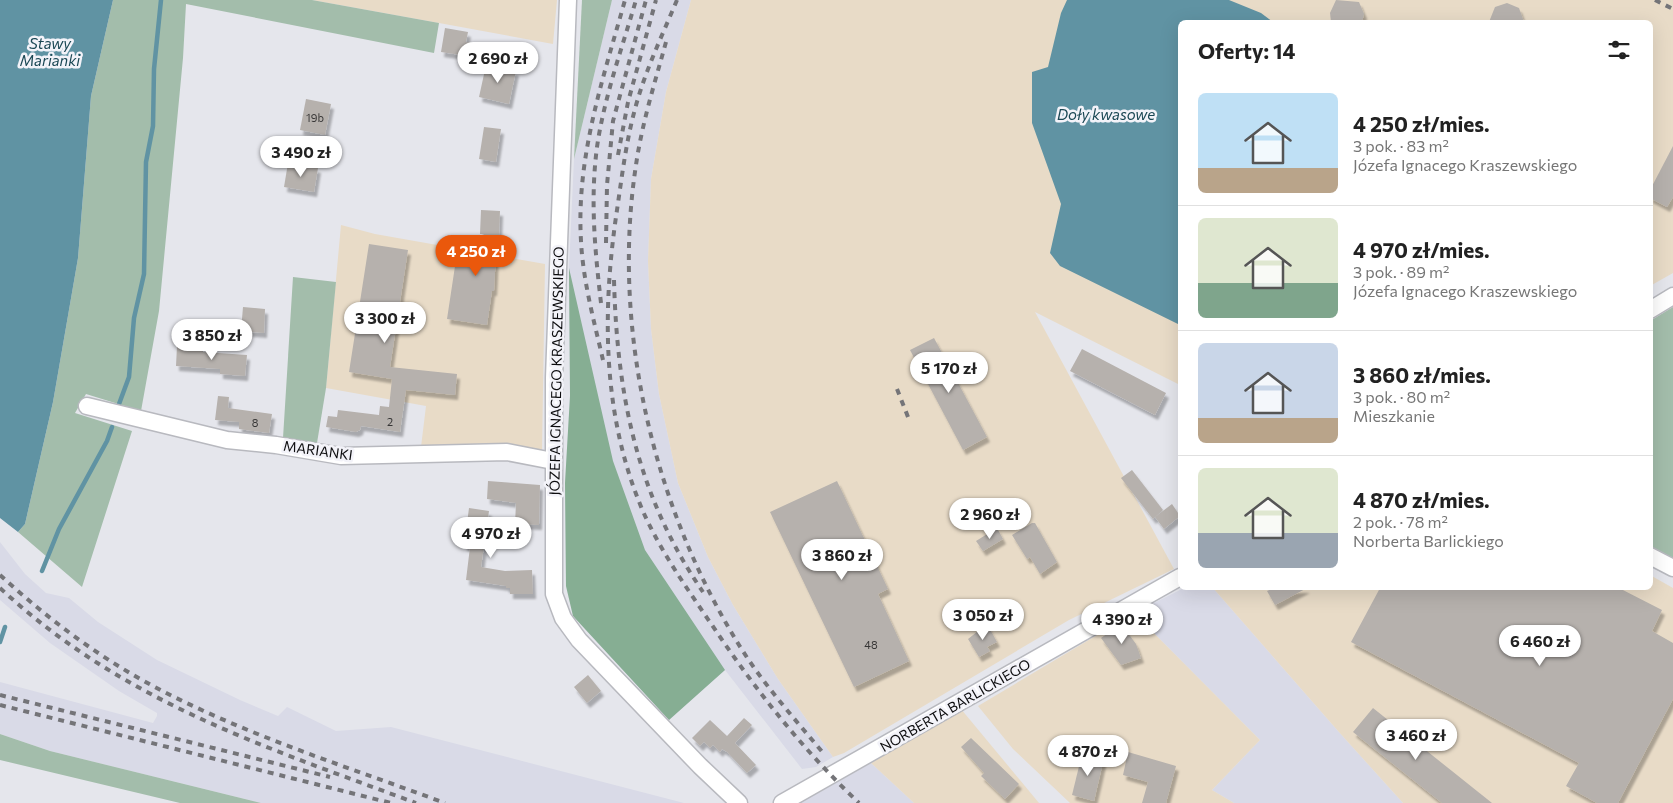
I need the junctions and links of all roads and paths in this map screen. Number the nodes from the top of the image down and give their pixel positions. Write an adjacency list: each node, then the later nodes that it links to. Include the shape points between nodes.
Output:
1 (568, 0): 5 (street, JÓZEFA IGNACEGO KRASZEWSKIEGO)
2 (1673, 296): 3 (street)
3 (1653, 308)
4 (87, 406): 5 (street, MARIANKI, via 227,440 341,456 507,452)
5 (553, 461): 9 (street, JÓZEFA IGNACEGO KRASZEWSKIEGO, via 553,586 563,618 591,653)
6 (1653, 558): 7 (street)
7 (1673, 568)
8 (1178, 578): 10 (street, NORBERTA BARLICKIEGO)
9 (734, 799)
10 (782, 803)

